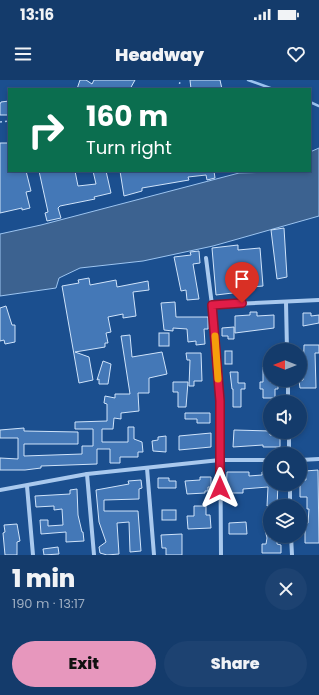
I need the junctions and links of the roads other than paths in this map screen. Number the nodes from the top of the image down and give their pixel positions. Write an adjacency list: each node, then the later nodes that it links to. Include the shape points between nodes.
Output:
1 (206, 258): 4 (street)
2 (319, 300): 3 (street)
3 (286, 302): 4 (street); 5 (street)
4 (212, 305): 7 (street, via 220,401)
5 (287, 343)
6 (319, 459): 9 (street)
7 (220, 460): 8 (street); 10 (street); 18 (street)
8 (263, 460)
9 (307, 460)
10 (147, 468): 11 (street); 17 (street)
11 (87, 474): 12 (street); 16 (street)
12 (27, 486): 13 (street); 15 (street)
13 (0, 490)
14 (291, 543): 19 (street)
15 (33, 555)
16 (94, 555)
17 (154, 555)
18 (221, 555)
19 (292, 555)

